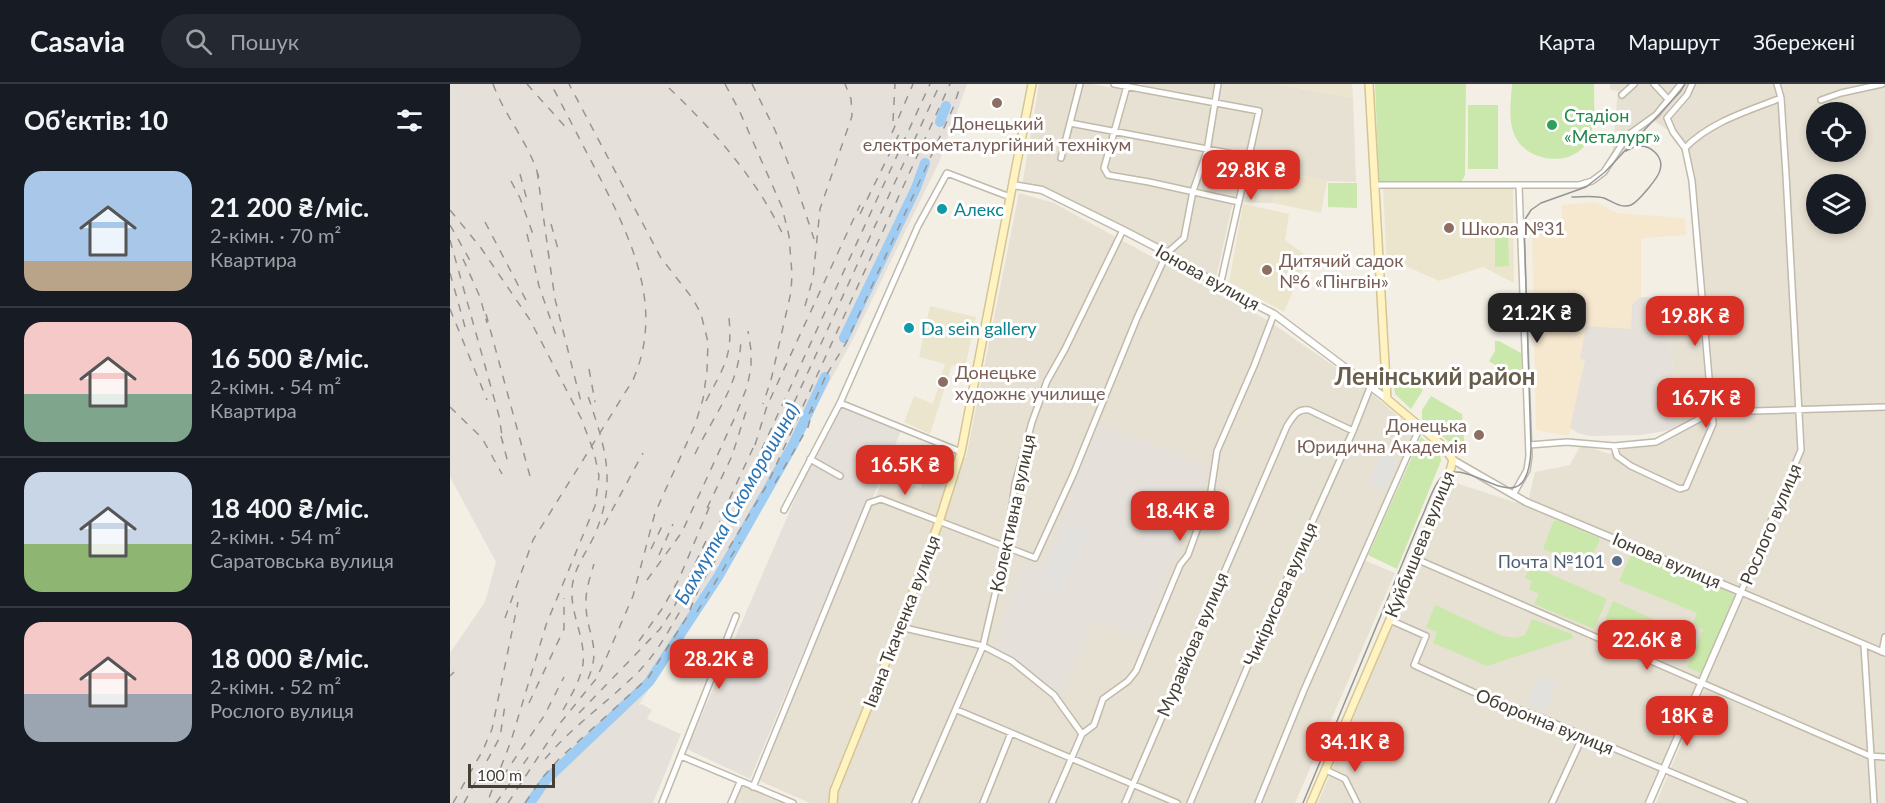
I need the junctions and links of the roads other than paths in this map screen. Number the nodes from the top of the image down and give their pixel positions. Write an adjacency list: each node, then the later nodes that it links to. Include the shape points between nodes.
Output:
1 (1032, 84): 24 (main road, Івана Ткаченка вулиця)
2 (1080, 84): 18 (street)
3 (1114, 84): 12 (street)
4 (1218, 84): 17 (street)
5 (1369, 84): 25 (main road)
6 (1634, 84): 13 (street)
7 (1654, 84): 15 (street)
8 (1681, 84): 15 (street)
9 (1692, 84): 20 (street, via 1667,118)
10 (1777, 84): 14 (street, Рослого вулиця)
11 (1882, 84): 16 (street)
12 (1127, 86): 17 (street); 19 (street)
13 (1622, 95)
14 (1781, 98): 20 (street, via 1719,124); 38 (street, Рослого вулиця)
15 (1668, 99): 26 (street, via 1656,115 1628,135 1604,172 1592,181)
16 (1821, 100)
17 (1215, 104): 21 (street); 22 (street, via 1259,111)
18 (1070, 123): 19 (street); 23 (street)
19 (1115, 131): 21 (street); 27 (street, via 1104,168 1108,175)
20 (1685, 148): 39 (street, via 1692,181)
21 (1207, 150): 22 (street); 27 (street)
22 (1249, 157): 29 (street)
23 (1061, 158)
24 (1013, 185): 28 (main road, Івана Ткаченка вулиця); 30 (street, Іонова вулиця, via 1042,190)
25 (1374, 185): 26 (street); 35 (main road)
26 (1520, 186): 42 (street)
27 (1193, 191): 29 (street); 31 (street, via 1184,238)
28 (1010, 197): 36 (street, via 947,174 918,226); 44 (main road, Івана Ткаченка вулиця)
29 (1239, 202): 32 (street)
30 (1123, 230): 31 (street, Іонова вулиця); 51 (street, Колективна вулиця, via 1047,381 1015,484)
31 (1167, 253): 32 (street, Іонова вулиця); 51 (street, via 1035,558)
32 (1220, 286): 33 (street, Іонова вулиця)
33 (1274, 314): 34 (street, Іонова вулиця); 64 (street, via 1217,451 1211,491 1188,555 1180,565 1143,657 1128,681 1103,699 1094,725)
34 (1371, 385): 35 (street, Іонова вулиця); 41 (street, Чикірисова вулиця)
35 (1388, 399): 40 (main road, Куйбишева вулиця)
36 (840, 403): 44 (street); 45 (street)
37 (1885, 407): 38 (street)
38 (1800, 410): 39 (street); 53 (street, Рослого вулиця, via 1802,450)
39 (1713, 414): 43 (street, via 1656,442); 43 (street, via 1713,424 1686,487 1680,489 1631,466 1617,456)
40 (1420, 427): 46 (main road, Куйбишева вулиця); 85 (street)
41 (1353, 431): 73 (street, Муравйова вулиця, via 1303,409 1287,426); 84 (street, Чикірисова вулиця)
42 (1529, 445): 43 (street, via 1567,442); 48 (street, via 1527,470)
43 (1614, 446)
44 (961, 452): 50 (main road, Івана Ткаченка вулиця)
45 (810, 459): 47 (street); 49 (street)
46 (1453, 460): 48 (street, Іонова вулиця); 52 (main road, Куйбишева вулиця)
47 (840, 476)
48 (1514, 493): 53 (street, Іонова вулиця, via 1526,502)
49 (784, 510)
50 (939, 522): 51 (street); 56 (main road, Івана Ткаченка вулиця); 74 (street, via 881,499 869,503)
51 (1006, 547): 59 (street, Колективна вулиця)
52 (1416, 559): 55 (main road, Куйбишева вулиця); 61 (street)
53 (1741, 592): 58 (street, Іонова вулиця); 61 (street, Рослого вулиця)
54 (736, 616): 66 (street)
55 (1390, 620): 65 (street, Оборонна вулиця, via 1426,636 1414,665); 70 (main road, Куйбишева вулиця)
56 (900, 627): 59 (street); 78 (main road, Івана Ткаченка вулиця, via 834,791)
57 (1885, 637): 60 (street)
58 (1864, 645): 60 (street, Іонова вулиця); 67 (street)
59 (983, 646): 62 (street, Колективна вулиця); 64 (street, via 1012,661 1054,695)
60 (1883, 652)
61 (1703, 682): 67 (street); 71 (street, Рослого вулиця)
62 (957, 710): 63 (street); 79 (street, Колективна вулиця)
63 (1011, 734): 68 (street); 80 (street)
64 (1082, 734): 68 (street)
65 (1583, 736): 71 (street, Оборонна вулиця); 88 (street)
66 (681, 756): 72 (street); 75 (street)
67 (1870, 756): 69 (street); 91 (street)
68 (1071, 757): 73 (street); 81 (street)
69 (1885, 757)
70 (1326, 770): 86 (main road, Куйбишева вулиця); 87 (street, via 1345,779)
71 (1664, 770): 89 (street, Рослого вулиця); 90 (street, Оборонна вулиця)
72 (740, 782): 74 (street); 76 (street)
73 (1134, 784): 82 (street, Муравйова вулиця); 83 (street)
74 (753, 787): 77 (street)
75 (662, 803)
76 (731, 803)
77 (793, 803)
78 (833, 803)
79 (915, 803)
80 (982, 803)
81 (1052, 803)
82 (1125, 803)
83 (1177, 803)
84 (1190, 803)
85 (1258, 803)
86 (1311, 803)
87 (1357, 803)
88 (1552, 803)
89 (1650, 803)
90 (1744, 803)
91 (1874, 803)

